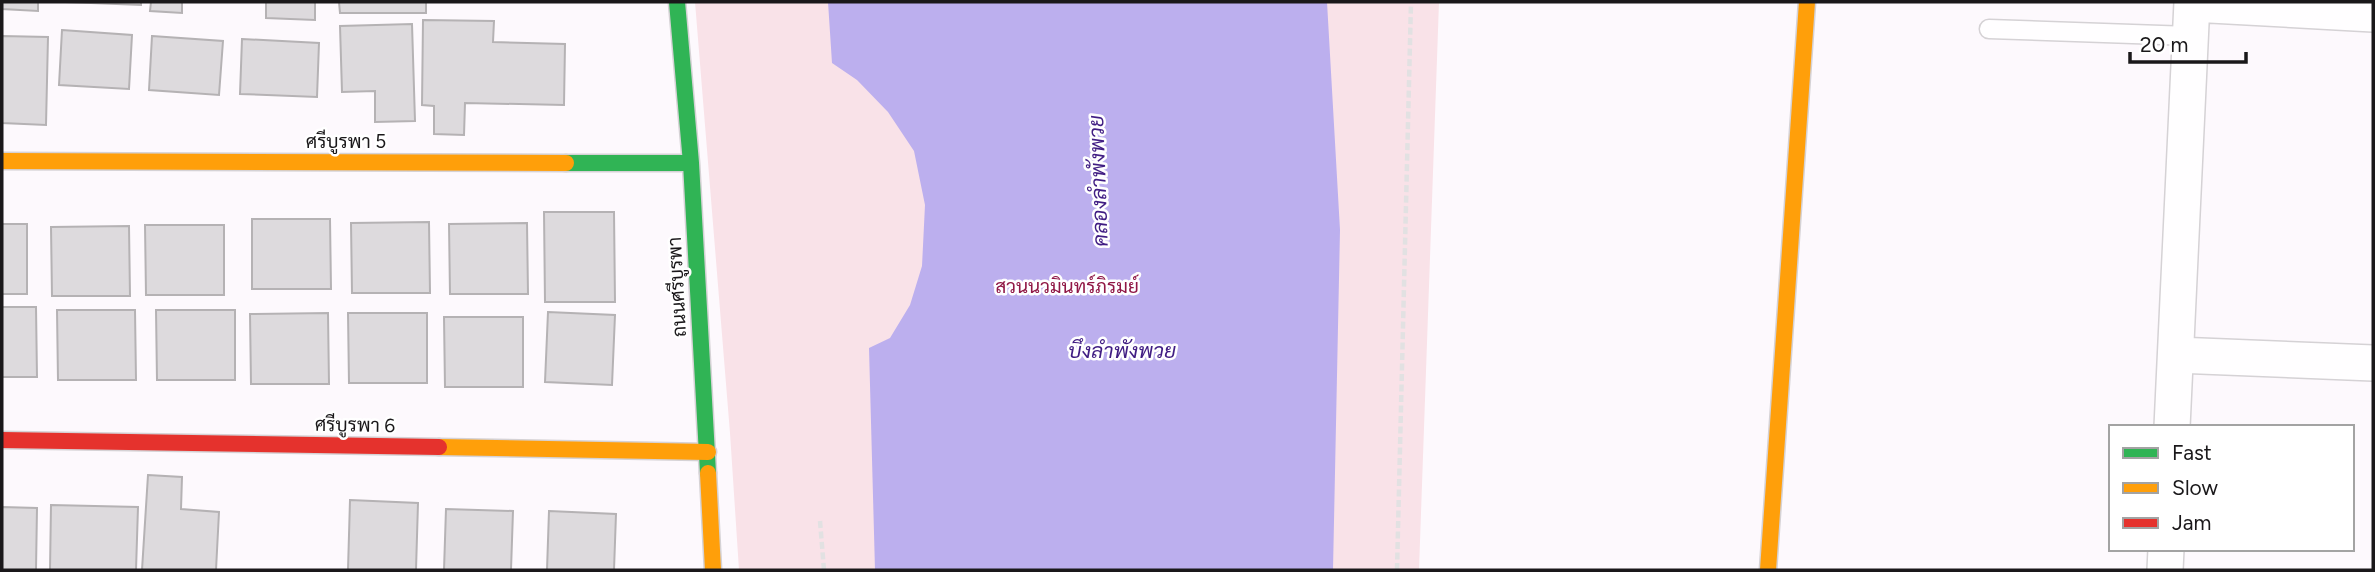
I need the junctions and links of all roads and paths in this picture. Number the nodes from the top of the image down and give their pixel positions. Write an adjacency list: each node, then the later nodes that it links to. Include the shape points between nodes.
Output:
1 (677, 2): 8 (street, ถนนศรีบูรพา)
2 (1411, 2): 18 (path)
3 (1807, 2): 19 (street)
4 (2191, 14): 5 (street); 6 (lane); 9 (street)
5 (2373, 14)
6 (1989, 29)
7 (2, 161): 8 (street, ศรีบูรพา 5)
8 (691, 163): 13 (street, ถนนศรีบูรพา)
9 (2176, 355): 10 (street); 11 (street)
10 (2373, 363)
11 (2172, 425)
12 (2, 440): 13 (street, ศรีบูรพา 6)
13 (708, 452): 16 (street, ถนนศรีบูรพา)
14 (820, 521): 17 (path)
15 (2166, 551): 20 (street)
16 (713, 570)
17 (824, 570)
18 (1397, 570)
19 (1768, 570)
20 (2165, 570)

